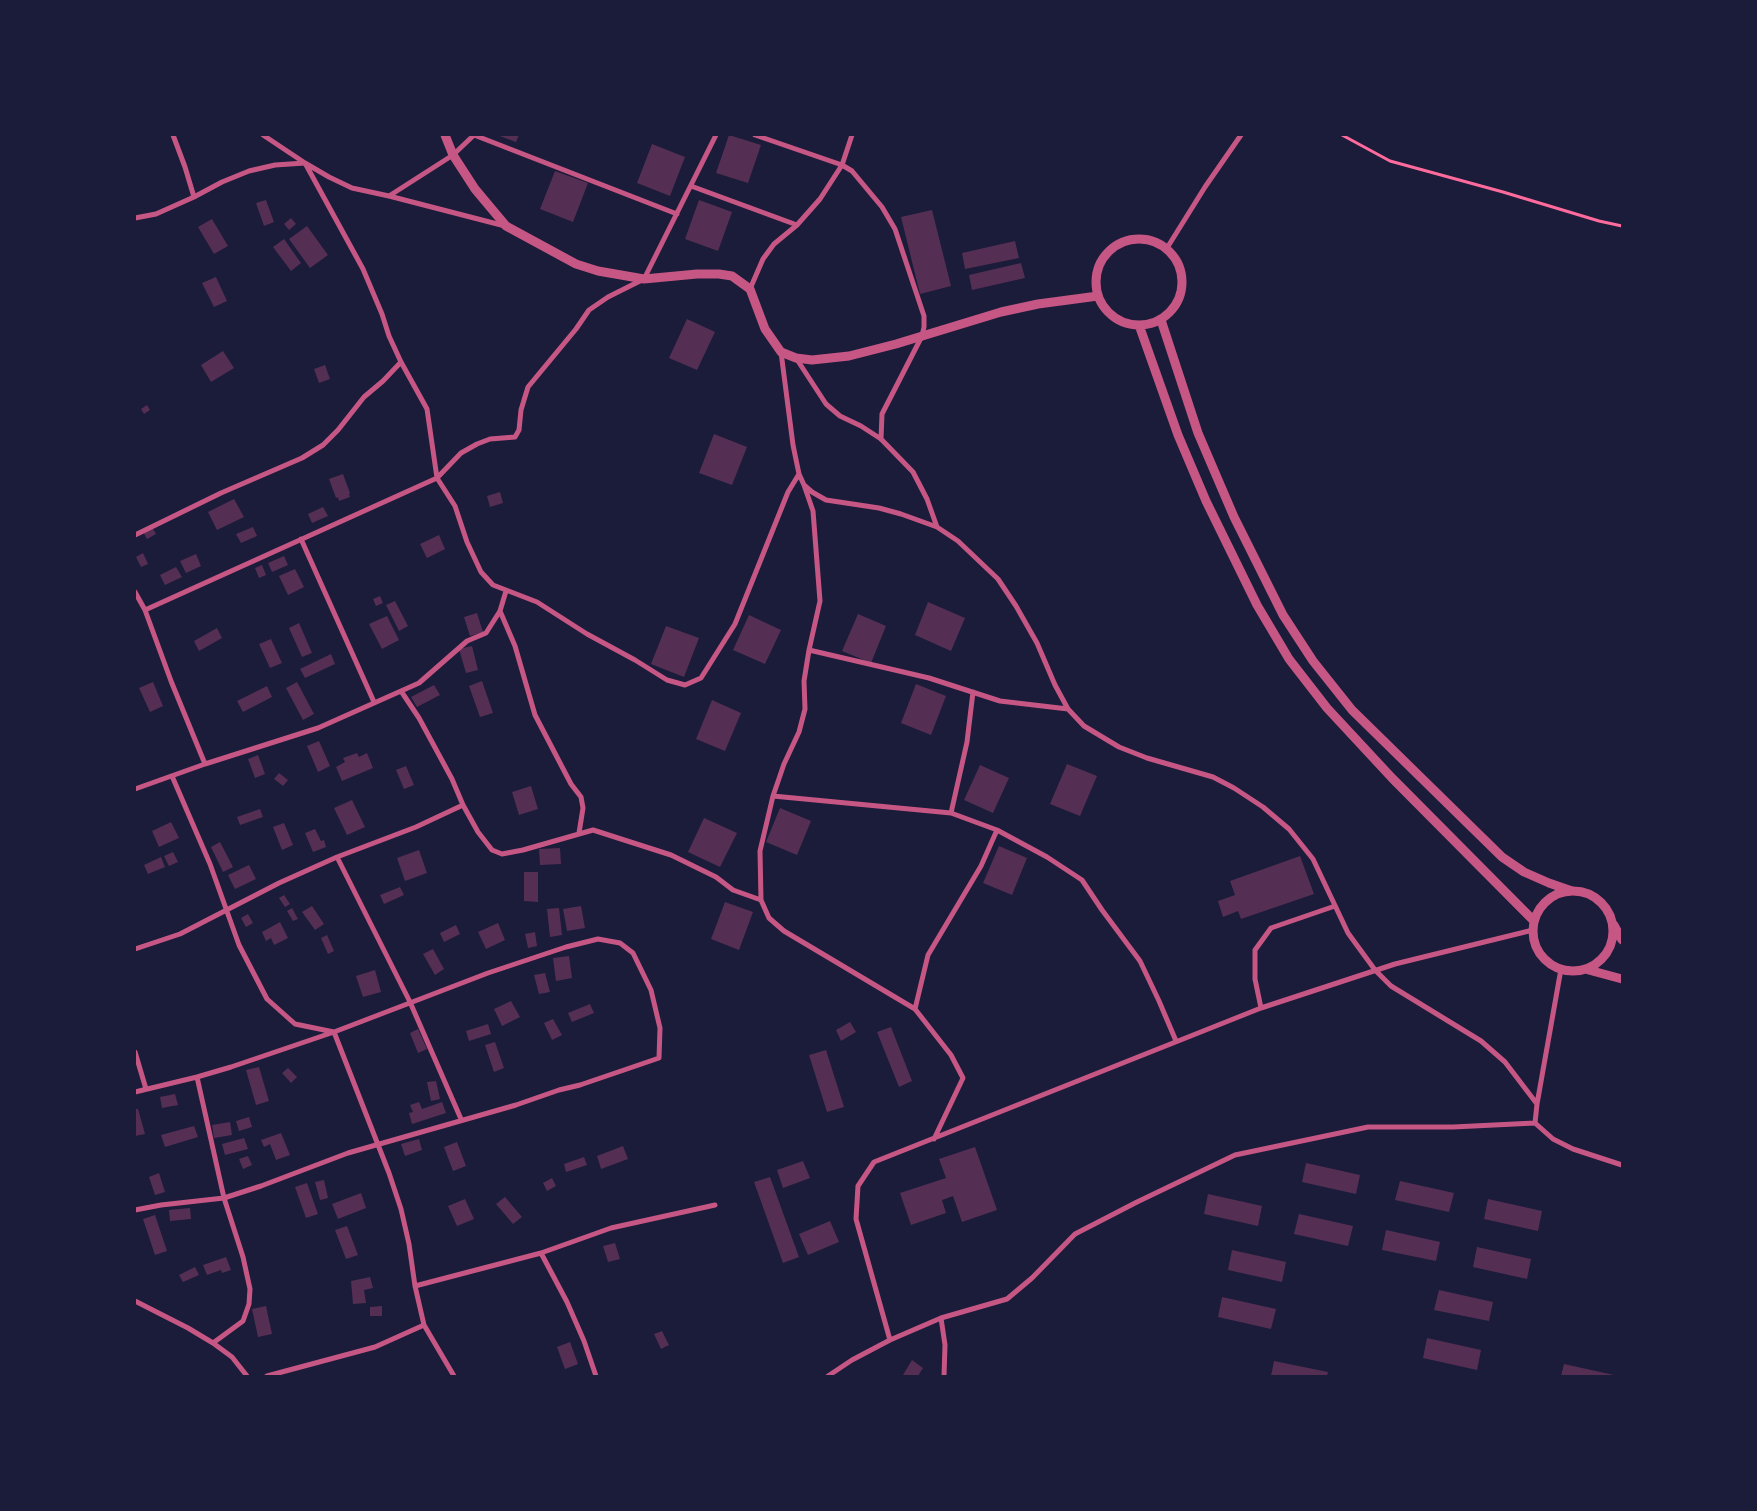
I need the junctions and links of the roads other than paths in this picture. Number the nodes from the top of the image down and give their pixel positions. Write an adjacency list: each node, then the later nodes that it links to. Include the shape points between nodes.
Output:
1 (173, 135): 14 (street)
2 (262, 135): 10 (street)
3 (445, 135): 9 (street)
4 (474, 135): 9 (street); 15 (street)
5 (716, 135): 12 (street)
6 (755, 135): 11 (street)
7 (852, 135): 11 (street)
8 (1241, 135): 19 (street)
9 (453, 155): 13 (street); 18 (street, via 475,189)
10 (305, 163): 13 (street, via 352,188); 14 (street, via 249,171); 28 (street, via 363,269)
11 (842, 164): 17 (street, via 820,199); 25 (street, via 870,191 895,229 924,316)
12 (691, 186): 15 (street); 17 (street)
13 (389, 196): 18 (street)
14 (194, 197): 16 (street, via 156,214)
15 (677, 214): 20 (street)
16 (135, 218)
17 (796, 225): 21 (street, via 774,244 763,259)
18 (506, 226): 20 (street, via 576,264)
19 (1167, 248): 22 (street, via 1152,240 1136,238 1120,242 1098,265 1095,281); 23 (street, via 1182,272 1183,286 1172,311)
20 (644, 279): 21 (street, via 719,274 732,276); 31 (street, via 589,310 528,387 515,437 490,439 477,444 461,453)
21 (750, 290): 26 (street, via 765,328)
22 (1098, 296): 24 (street, via 1106,311 1120,321); 25 (street, via 1001,312)
23 (1161, 320): 24 (street); 54 (street, via 1198,433 1234,517 1283,615 1313,661 1352,710 1502,857 1524,872)
24 (1138, 325): 59 (street, via 1206,501 1257,605 1288,659 1327,708)
25 (922, 336): 27 (street, via 848,356 812,360); 29 (street, via 882,414)
26 (781, 352): 27 (street); 30 (street, via 792,445)
27 (796, 358): 29 (street, via 826,404 840,416)
28 (401, 362): 31 (street, via 427,409); 34 (street, via 364,397 322,445 302,458)
29 (881, 439): 33 (street, via 913,472)
30 (799, 474): 32 (street); 36 (street, via 788,492 735,624 701,678 685,685 667,680 537,602)
31 (437, 478): 35 (street); 36 (street, via 455,506 481,572)
32 (804, 485): 33 (street, via 826,500 879,508); 40 (street, via 812,511 820,601)
33 (937, 527): 44 (street, via 958,541 998,579 1029,628)
34 (135, 535)
35 (301, 540): 38 (street); 43 (street)
36 (506, 591): 39 (street)
37 (135, 592): 38 (street)
38 (145, 610): 45 (street)
39 (500, 611): 41 (street, via 486,633 467,642 419,683); 52 (street, via 515,646 535,715 581,797 583,808)
40 (809, 650): 42 (street, via 929,678); 48 (street, via 804,681 805,709)
41 (401, 692): 43 (street); 49 (street, via 419,718)
42 (973, 692): 44 (street, via 1000,701); 50 (street, via 967,742)
43 (374, 702): 45 (street, via 318,728)
44 (1068, 709): 56 (street, via 1084,726 1119,747 1213,778 1263,806 1289,829 1313,859)
45 (205, 764): 46 (street)
46 (172, 776): 47 (street); 57 (street)
47 (135, 788)
48 (773, 796): 50 (street); 55 (street, via 760,851)
49 (463, 805): 52 (street, via 492,850 502,854); 53 (street)
50 (951, 813): 51 (street)
51 (998, 830): 68 (street, via 981,866 928,955); 70 (street, via 1082,880 1140,961)
52 (579, 834): 55 (street, via 593,830 671,855 716,877 733,890)
53 (337, 857): 57 (street); 66 (street)
54 (1572, 891): 58 (street, via 1586,893 1599,900); 59 (street, via 1555,895 1542,906)
55 (762, 900): 68 (street, via 769,918 784,931)
56 (1335, 906): 64 (street, via 1348,933); 67 (street, via 1271,928 1255,950 1255,979)
57 (227, 911): 61 (street, via 180,934); 69 (street, via 239,945 267,999 295,1024)
58 (1613, 924): 60 (street); 63 (street, via 1613,939 1608,952 1598,963)
59 (1534, 926): 62 (street, via 1540,953); 64 (street)
60 (1622, 940)
61 (135, 949)
62 (1561, 969): 63 (street); 75 (street)
63 (1585, 969): 65 (street)
64 (1375, 970): 67 (street); 75 (street, via 1391,986 1481,1041 1505,1062)
65 (1622, 979)
66 (410, 1002): 69 (street); 76 (street); 76 (street, via 542,954 598,939 620,943 634,953 651,990 660,1028 659,1058)
67 (1262, 1008): 70 (street)
68 (915, 1009): 78 (street, via 951,1055 963,1078)
69 (334, 1032): 72 (street); 79 (street)
70 (1176, 1041): 78 (street)
71 (135, 1052): 73 (street)
72 (198, 1078): 73 (street); 81 (street)
73 (146, 1089): 74 (street)
74 (135, 1092)
75 (1537, 1104): 77 (street)
76 (461, 1119): 79 (street)
77 (1535, 1123): 80 (street, via 1553,1139 1573,1149); 87 (street, via 1368,1127 1235,1155 1075,1234 1007,1299)
78 (934, 1139): 89 (street, via 874,1162 858,1186 856,1219)
79 (378, 1144): 81 (street); 85 (street, via 401,1209)
80 (1622, 1165)
81 (224, 1198): 83 (street); 90 (street, via 243,1257 250,1289 249,1304 243,1321)
82 (715, 1205): 84 (street, via 611,1228)
83 (135, 1210)
84 (541, 1253): 85 (street); 94 (street, via 567,1302)
85 (415, 1286): 88 (street)
86 (135, 1301): 90 (street)
87 (941, 1318): 89 (street); 96 (street, via 945,1345)
88 (424, 1325): 92 (street, via 374,1346); 93 (street)
89 (890, 1340): 95 (street)
90 (213, 1343): 91 (street, via 232,1357)
91 (248, 1376)
92 (267, 1376)
93 (454, 1376)
94 (596, 1376)
95 (828, 1376)
96 (944, 1376)

